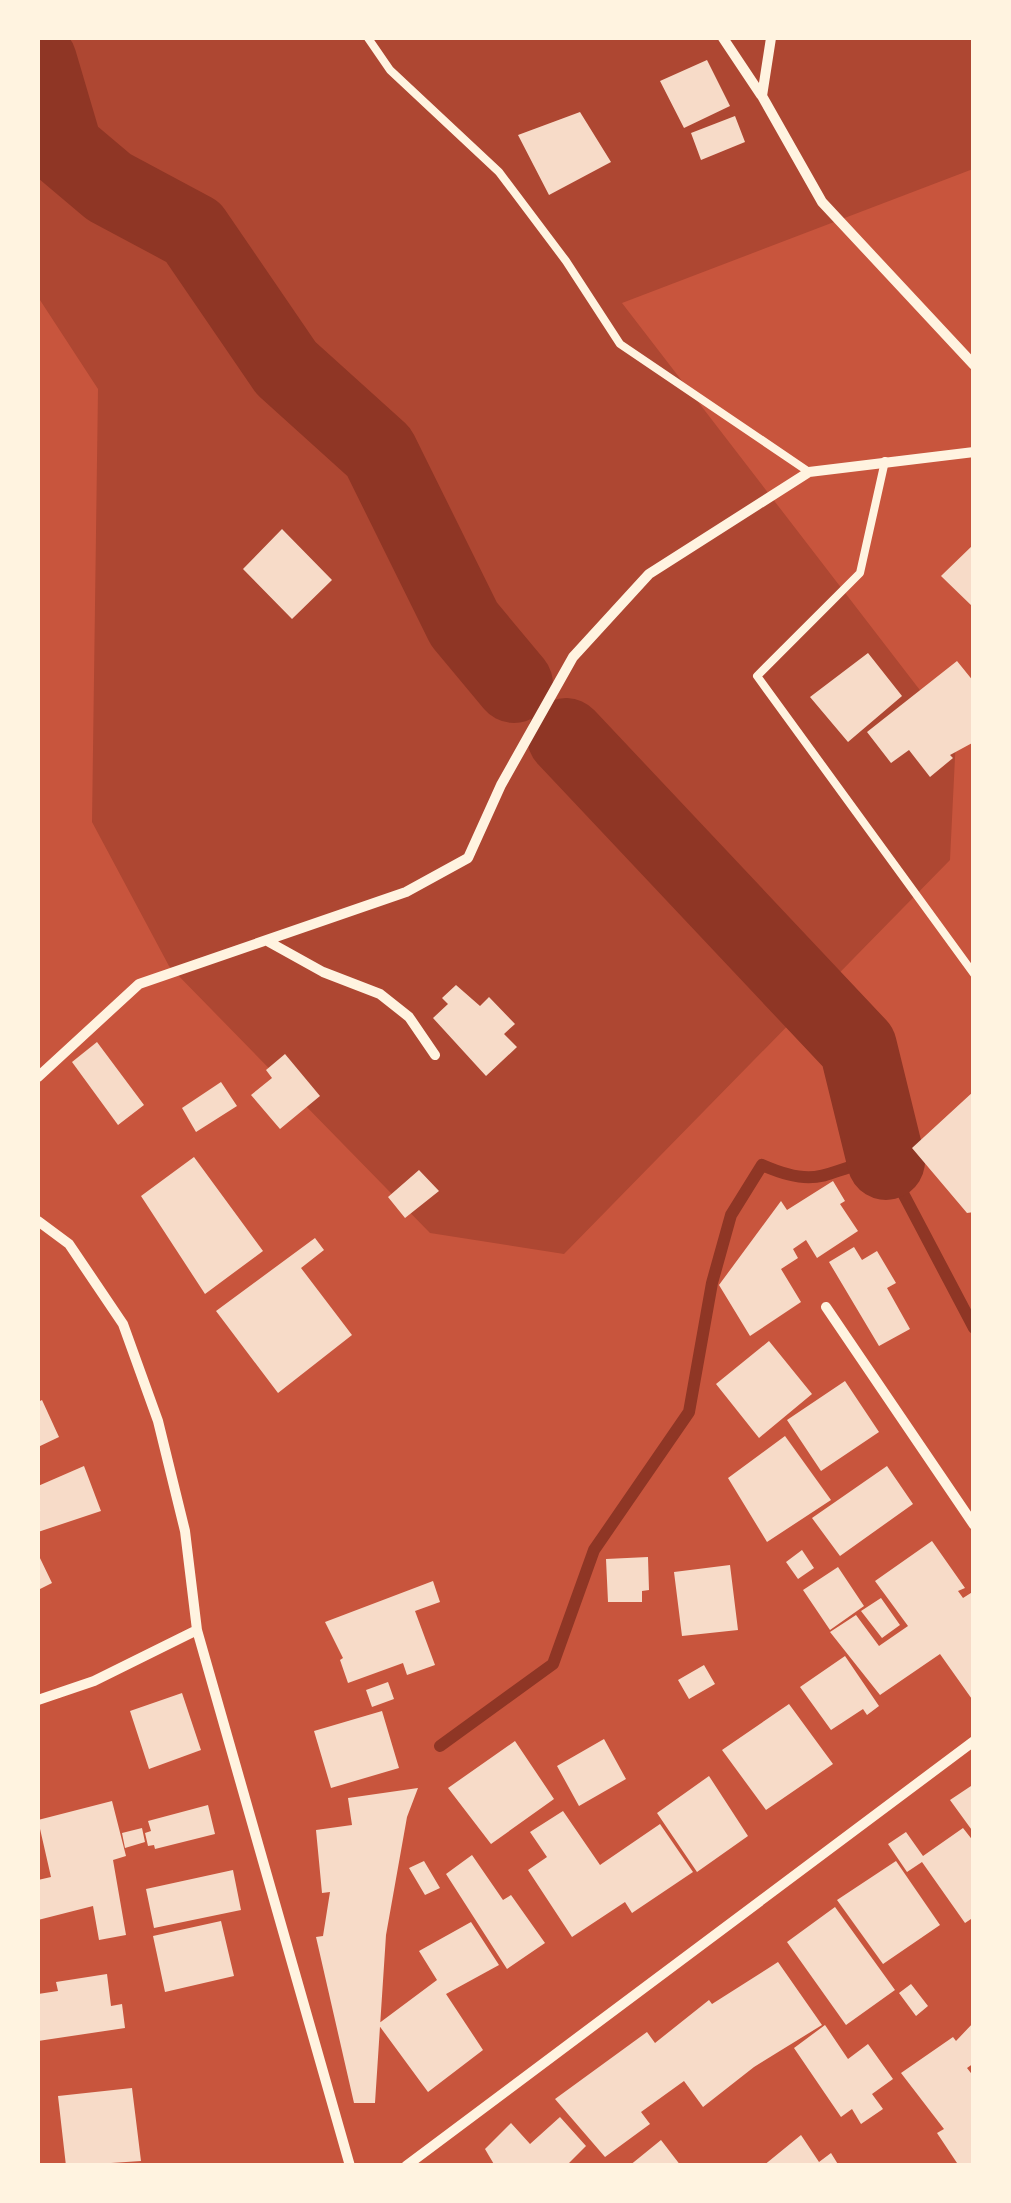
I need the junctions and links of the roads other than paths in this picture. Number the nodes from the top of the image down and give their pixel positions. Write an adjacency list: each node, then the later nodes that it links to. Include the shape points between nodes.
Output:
1 (368, 38): 8 (lane, via 390,70 498,172 620,344)
2 (723, 38): 4 (street)
3 (770, 38): 4 (street)
4 (762, 96): 5 (street, via 822,202)
5 (974, 364)
6 (974, 452): 7 (street)
7 (885, 461): 8 (street); 10 (lane, via 860,573 756,676)
8 (809, 472): 9 (street, via 649,574 573,657 468,858 406,892)
9 (269, 942): 11 (street, via 380,994 409,1017); 12 (street, via 139,984)
10 (974, 974)
11 (436, 1056)
12 (38, 1078)
13 (38, 1221): 16 (street, via 70,1244 123,1324 158,1421 186,1531)
14 (826, 1307): 15 (street)
15 (974, 1525)
16 (197, 1630): 17 (street, via 94,1681); 19 (street)
17 (38, 1700)
18 (974, 1741): 20 (street)
19 (350, 2166)
20 (406, 2166)

